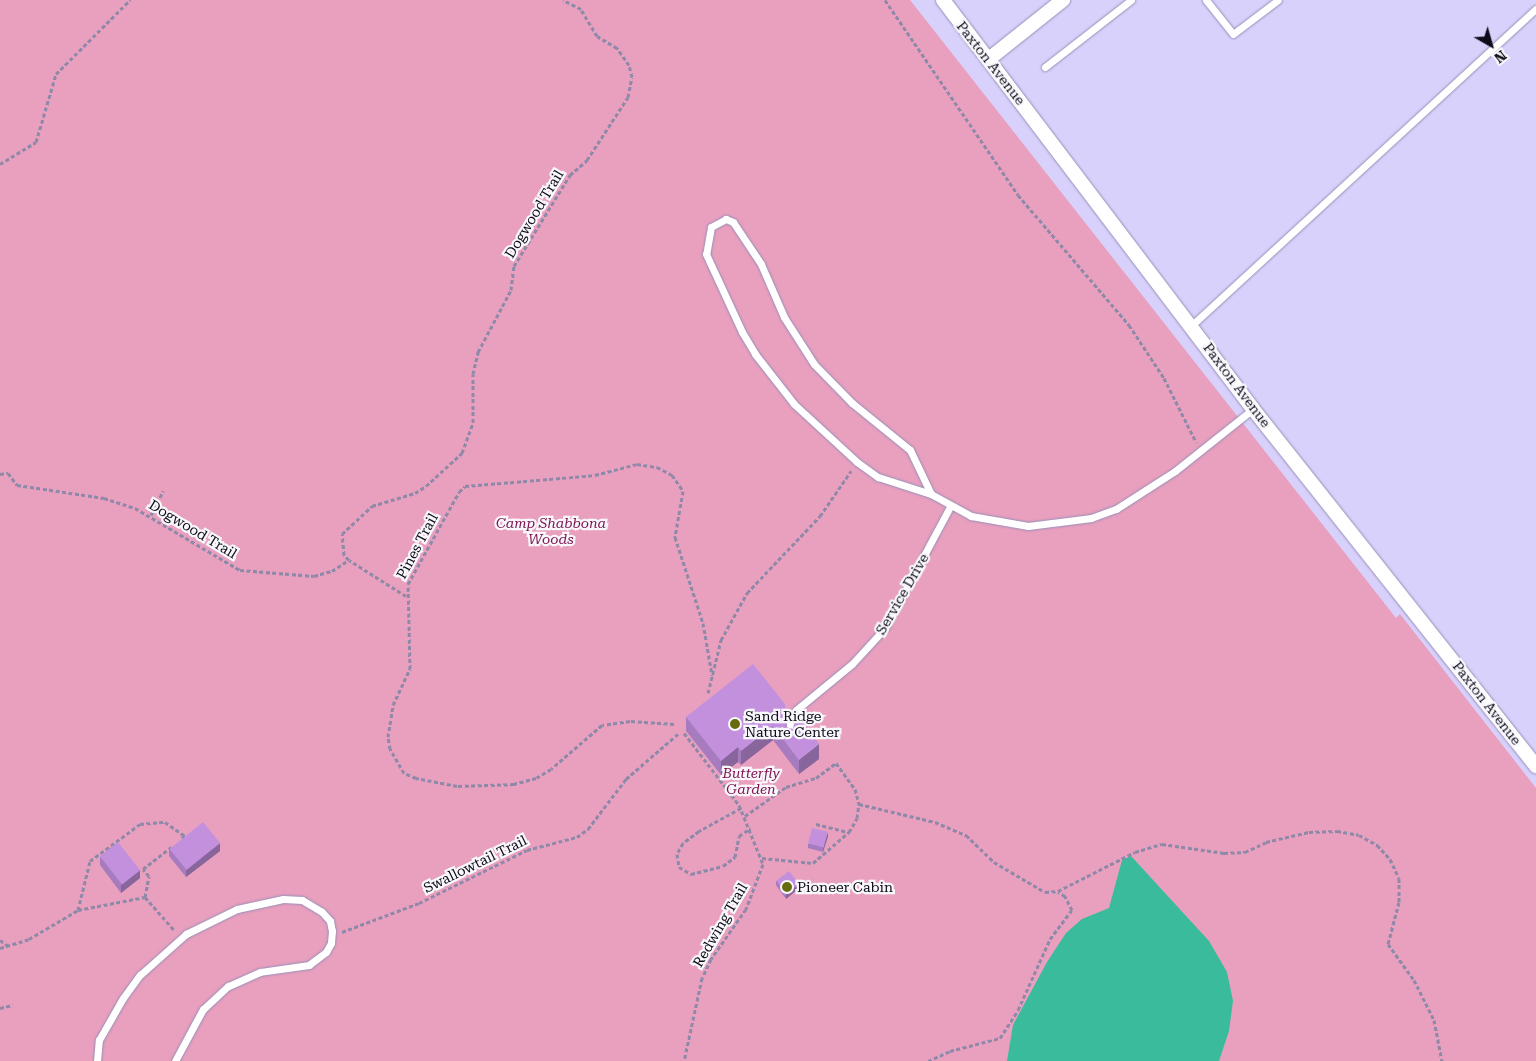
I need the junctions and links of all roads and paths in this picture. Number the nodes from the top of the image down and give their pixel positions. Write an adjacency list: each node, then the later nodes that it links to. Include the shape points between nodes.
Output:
1 (130, 0): 12 (path, via 56,74 42,132 36,142)
2 (563, 0): 22 (path, Dogwood Trail, via 581,9 597,36 617,48 632,77 628,97 613,126 591,150 588,160 570,175 514,266 511,290 478,352 473,374 473,422 462,453 415,493 372,506 349,525 342,534 342,545)
3 (884, 0): 15 (path, via 1018,195 1129,325 1164,378)
4 (943, 0): 10 (street, Paxton Avenue)
5 (1063, 0): 10 (street)
6 (1130, 0): 11 (lane)
7 (1206, 0): 8 (lane, via 1233,34)
8 (1278, 0)
9 (1536, 9): 13 (lane)
10 (989, 59): 13 (street, Paxton Avenue)
11 (1045, 67)
12 (0, 164)
13 (1192, 325): 14 (street, Paxton Avenue)
14 (1254, 409): 15 (lane); 28 (street, Paxton Avenue)
15 (1201, 450): 20 (lane, via 1141,496 1091,518 1028,526 971,516)
16 (857, 462): 19 (lane, via 896,485); 19 (lane, via 794,404 747,340 706,254 708,235 719,221 733,222 741,232 761,264 784,317 814,364 852,404 910,450); 24 (path, via 820,516 746,593 721,640)
17 (0, 474): 21 (path, Dogwood Trail, via 8,473 17,485 104,498)
18 (163, 492): 21 (path)
19 (931, 494): 20 (lane)
20 (950, 507): 27 (lane, Service Drive, via 885,628 852,664 796,710 790,719)
21 (151, 516): 22 (path, Dogwood Trail, via 240,570 314,576 332,571)
22 (349, 560): 23 (path)
23 (406, 596): 24 (path, Pines Trail, via 417,564 465,486 595,475 637,464 657,468 672,475 683,491 675,537 703,623); 26 (path, Pines Trail, via 412,651 410,670 393,705 388,737 390,749 404,773 457,786 514,784 551,769 602,726 630,721)
24 (712, 675): 25 (path)
25 (708, 693)
26 (674, 724)
27 (790, 739)
28 (1536, 766)
29 (859, 804): 31 (path, via 855,789 836,763 816,778 786,787); 34 (path, via 857,818); 36 (path, via 935,822 966,835 994,862 1045,892)
30 (741, 808): 31 (path); 33 (path, via 683,843 677,854 680,867 691,874 723,866 735,857 739,836); 39 (path, Swallowtail Trail, via 681,733 626,779 588,829 578,837 527,850 419,903 361,928)
31 (745, 816): 33 (path)
32 (816, 824): 34 (path)
33 (751, 828): 35 (path)
34 (849, 832): 35 (path, via 813,863)
35 (762, 858): 48 (path, Redwing Trail, via 759,879 746,909 711,959 702,978)
36 (1058, 892): 49 (path, via 1065,896 1072,910 1050,939 1007,1030 991,1042 950,1050); 50 (path, via 1135,852 1162,844 1224,854 1245,852 1266,842 1309,832 1337,831 1358,835 1376,844 1390,859 1399,878 1399,902 1388,944 1414,980 1434,1020)
37 (145, 897): 38 (path); 38 (path, via 149,876 143,869 185,836 164,822 140,824 90,861); 40 (path)
38 (78, 910): 42 (path)
39 (331, 935): 40 (lane, via 330,921 322,912 312,904 292,898 237,909); 47 (lane, via 326,952 309,965 260,972 228,986 192,1025)
40 (180, 938): 46 (lane, via 140,974 123,998 99,1040)
41 (0, 940): 42 (path)
42 (8, 946): 43 (path)
43 (0, 948)
44 (13, 1006): 45 (path)
45 (0, 1008)
46 (97, 1061)
47 (175, 1061)
48 (684, 1061)
49 (928, 1061)
50 (1442, 1061)

